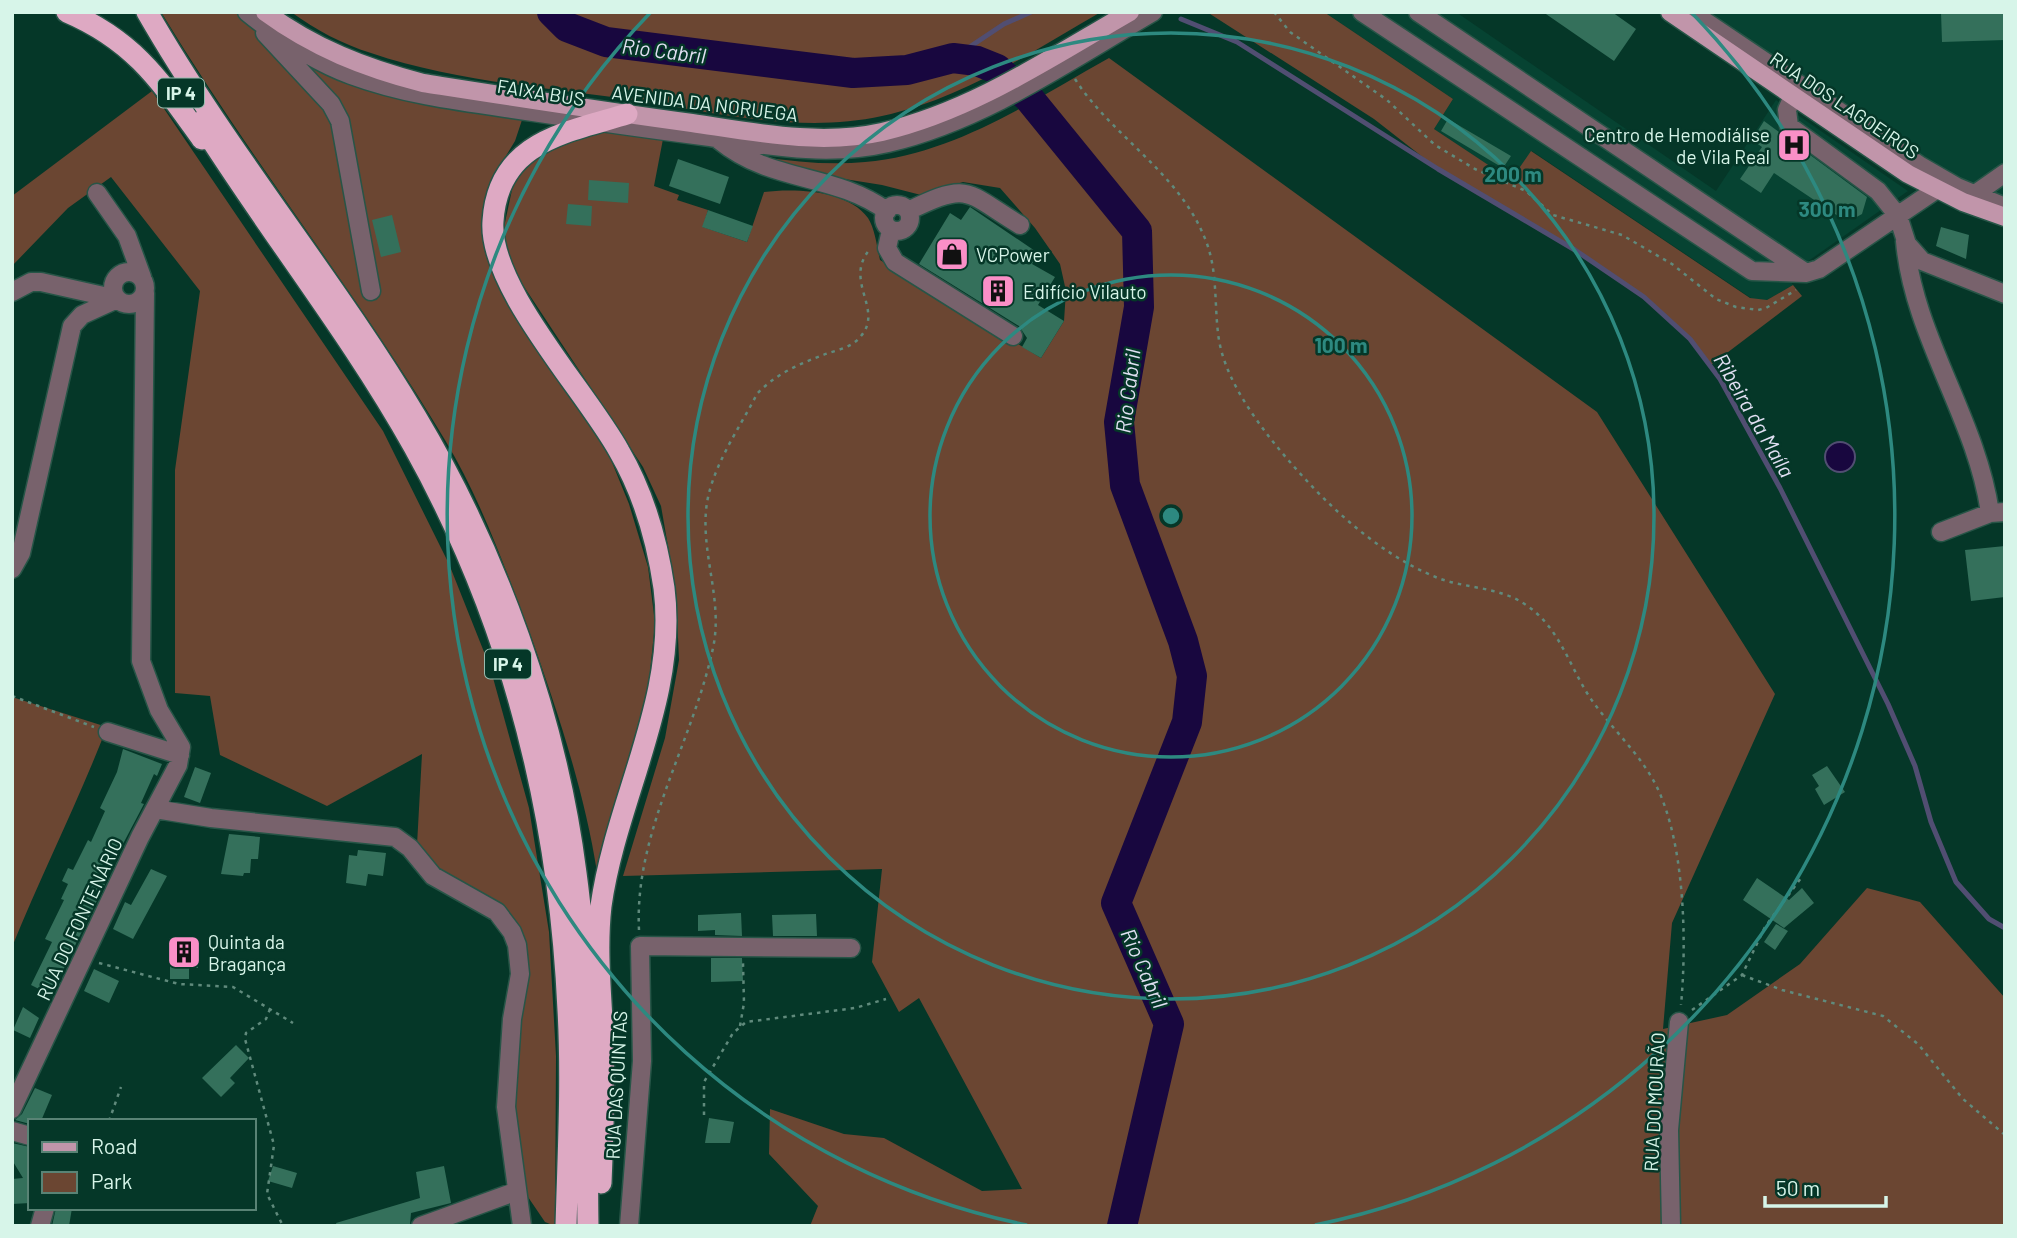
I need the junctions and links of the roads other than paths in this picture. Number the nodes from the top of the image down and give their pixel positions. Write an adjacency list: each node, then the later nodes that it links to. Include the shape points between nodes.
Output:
1 (67, 12): 18 (highway, via 144,62)
2 (133, 12): 18 (highway, IP 4)
3 (147, 12): 56 (highway, IP 4, via 187,80 418,420 468,515 519,644 559,778 577,876 585,967)
4 (1130, 12): 11 (main road, AVENIDA DA NORUEGA)
5 (1153, 12): 11 (street)
6 (1362, 12): 31 (street)
7 (1418, 12): 29 (street)
8 (1670, 12): 12 (main road, RUA DOS LAGOEIROS)
9 (1691, 12): 22 (street)
10 (255, 14): 14 (main road, AVENIDA DA NORUEGA, via 325,51 382,72 423,83); 15 (street, FAIXA BUS, via 311,56 368,81 437,98); 37 (street, via 274,45 331,104 340,121)
11 (1061, 58): 13 (main road, AVENIDA DA NORUEGA)
12 (1793, 96): 20 (main road, RUA DOS LAGOEIROS); 24 (street, via 1786,119 1795,133 1863,178)
13 (991, 98): 16 (main road, AVENIDA DA NORUEGA, via 880,132 839,137 796,137); 17 (street, FAIXA BUS, via 936,128 862,148 789,149)
14 (627, 114): 15 (highway); 16 (main road, AVENIDA DA NORUEGA)
15 (599, 122): 17 (street, FAIXA BUS); 57 (highway, via 551,138 515,162 500,187 492,235 509,285 631,471 652,529 664,589 662,672 602,904 598,947 603,1043 601,1169)
16 (704, 125): 17 (street)
17 (718, 139): 26 (street, via 765,168 847,188)
18 (231, 172): 55 (highway, IP 4, via 376,382 414,447 462,543 508,664 542,792 563,939 569,1054)
19 (2005, 173): 22 (street)
20 (1937, 189): 22 (main road, RUA DOS LAGOEIROS); 24 (street)
21 (97, 192): 30 (street)
22 (1969, 198): 23 (street); 25 (main road, RUA DOS LAGOEIROS)
23 (2005, 207)
24 (1898, 216): 28 (street); 33 (street)
25 (2005, 216)
26 (889, 223): 27 (street, via 906,228 908,211 947,193 963,192); 41 (street, via 887,248 895,262)
27 (1020, 225)
28 (1905, 238): 39 (street, via 1916,256 1929,265); 43 (street, via 1911,282)
29 (1763, 244): 31 (street, via 1749,240 1740,247); 32 (street, via 1771,262); 33 (street)
30 (132, 250): 34 (street); 35 (street)
31 (1739, 265): 32 (street)
32 (1762, 273): 33 (street)
33 (1806, 273)
34 (119, 276): 35 (street, via 133,272); 36 (street); 40 (street, via 113,290)
35 (143, 285): 40 (street, via 138,302); 42 (street)
36 (92, 291): 38 (street, via 41,282); 40 (street)
37 (371, 291)
38 (12, 292)
39 (2005, 294)
40 (122, 302): 42 (street); 45 (street, via 82,315 72,326 22,553)
41 (1013, 335)
42 (142, 336): 47 (street, via 141,661)
43 (1997, 512): 44 (street)
44 (1941, 532)
45 (12, 569)
46 (108, 732): 47 (street)
47 (181, 751): 48 (street, RUA DO FONTENÁRIO)
48 (155, 809): 51 (street, RUA DO FONTENÁRIO); 52 (street, via 395,837 433,876 484,903 505,921 517,945 520,966 506,1107)
49 (851, 948): 58 (street, RUA DAS QUINTAS, via 640,946 642,1061)
50 (1679, 1022): 59 (street, RUA DO MOURÃO, via 1669,1130)
51 (12, 1109)
52 (517, 1191): 53 (street); 54 (street)
53 (421, 1226)
54 (522, 1226)
55 (566, 1226)
56 (588, 1226)
57 (596, 1226)
58 (629, 1226)
59 (1671, 1226)

